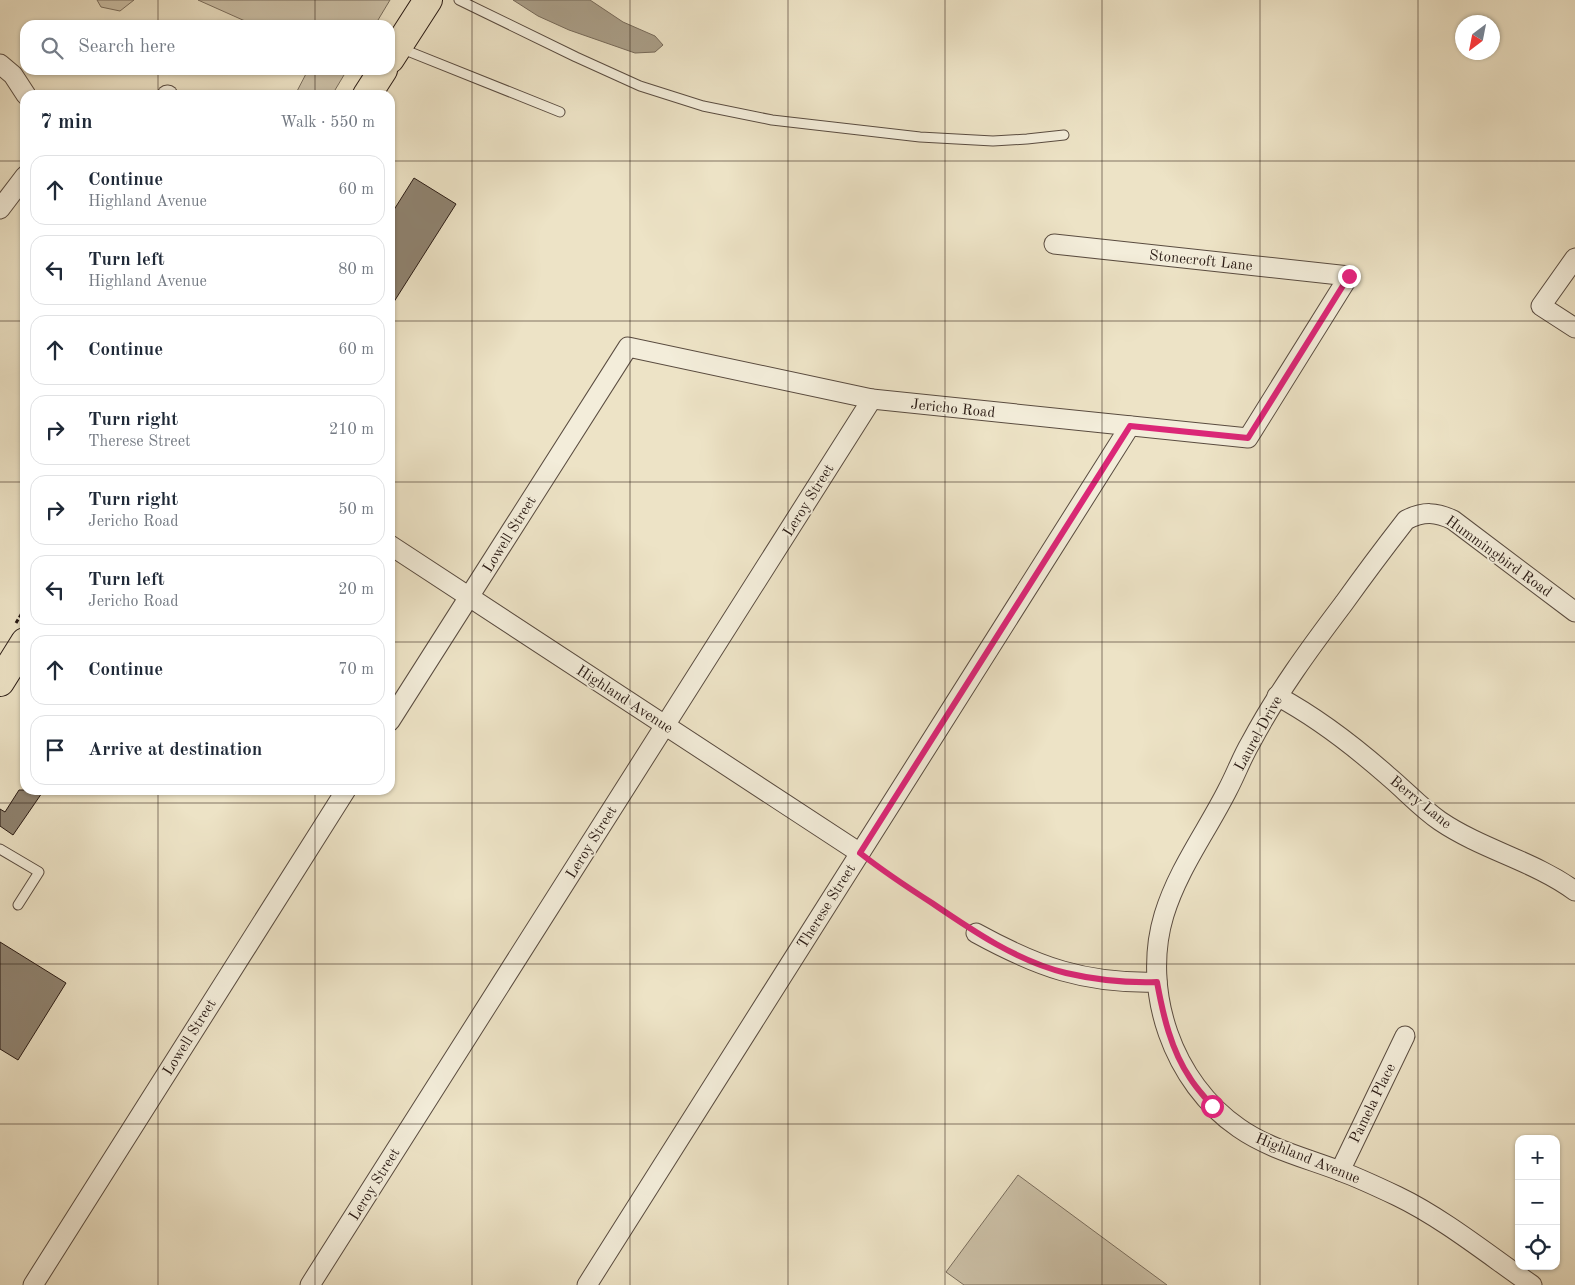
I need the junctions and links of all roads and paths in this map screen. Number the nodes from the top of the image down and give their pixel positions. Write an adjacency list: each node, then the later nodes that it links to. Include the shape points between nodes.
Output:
1 (428, 0): 3 (main road)
2 (460, 0): 10 (lane, via 640,86 703,106 772,120 929,138 993,141)
3 (395, 51)
4 (395, 53): 9 (lane)
5 (0, 64): 7 (street, via 14,75)
6 (380, 75): 8 (main road)
7 (23, 90)
8 (370, 90)
9 (560, 112)
10 (1064, 135)
11 (20, 183): 12 (street)
12 (0, 209)
13 (1054, 244): 18 (street, Stonecroft Lane, via 1349,276)
14 (1575, 258): 15 (street, via 1542,306)
15 (1575, 328)
16 (628, 347): 17 (street, Jericho Road); 22 (street, Lowell Street)
17 (872, 399): 19 (street, Jericho Road); 26 (street, Leroy Street)
18 (1267, 408): 19 (street, Jericho Road, via 1248,438)
19 (1130, 426): 29 (street, Therese Street)
20 (1418, 514): 23 (street, Hummingbird Road, via 1436,514 1453,520); 24 (street, Laurel Drive, via 1406,520 1398,530)
21 (395, 548): 22 (street, Highland Avenue)
22 (468, 598): 25 (street, Lowell Street); 26 (street, Highland Avenue)
23 (1575, 612)
24 (1277, 696): 30 (street, Berry Lane, via 1345,740 1438,820 1464,837 1557,878); 33 (street, Laurel Drive, via 1228,791 1189,856 1164,915 1158,946)
25 (395, 714)
26 (665, 726): 29 (street, Highland Avenue); 37 (street, Leroy Street)
27 (343, 795): 36 (street, Lowell Street)
28 (0, 849): 31 (lane, via 39,872)
29 (860, 853): 32 (path); 38 (street, Therese Street)
30 (1575, 891)
31 (18, 905)
32 (976, 933): 33 (street, via 1064,973 1099,980)
33 (1157, 982): 35 (street, Highland Avenue, via 1162,1012 1174,1047 1190,1078 1212,1106 1239,1128 1267,1144)
34 (1405, 1036): 35 (street, Pamela Place)
35 (1340, 1171): 39 (street, Highland Avenue, via 1399,1197)
36 (33, 1285)
37 (310, 1285)
38 (587, 1285)
39 (1532, 1285)

